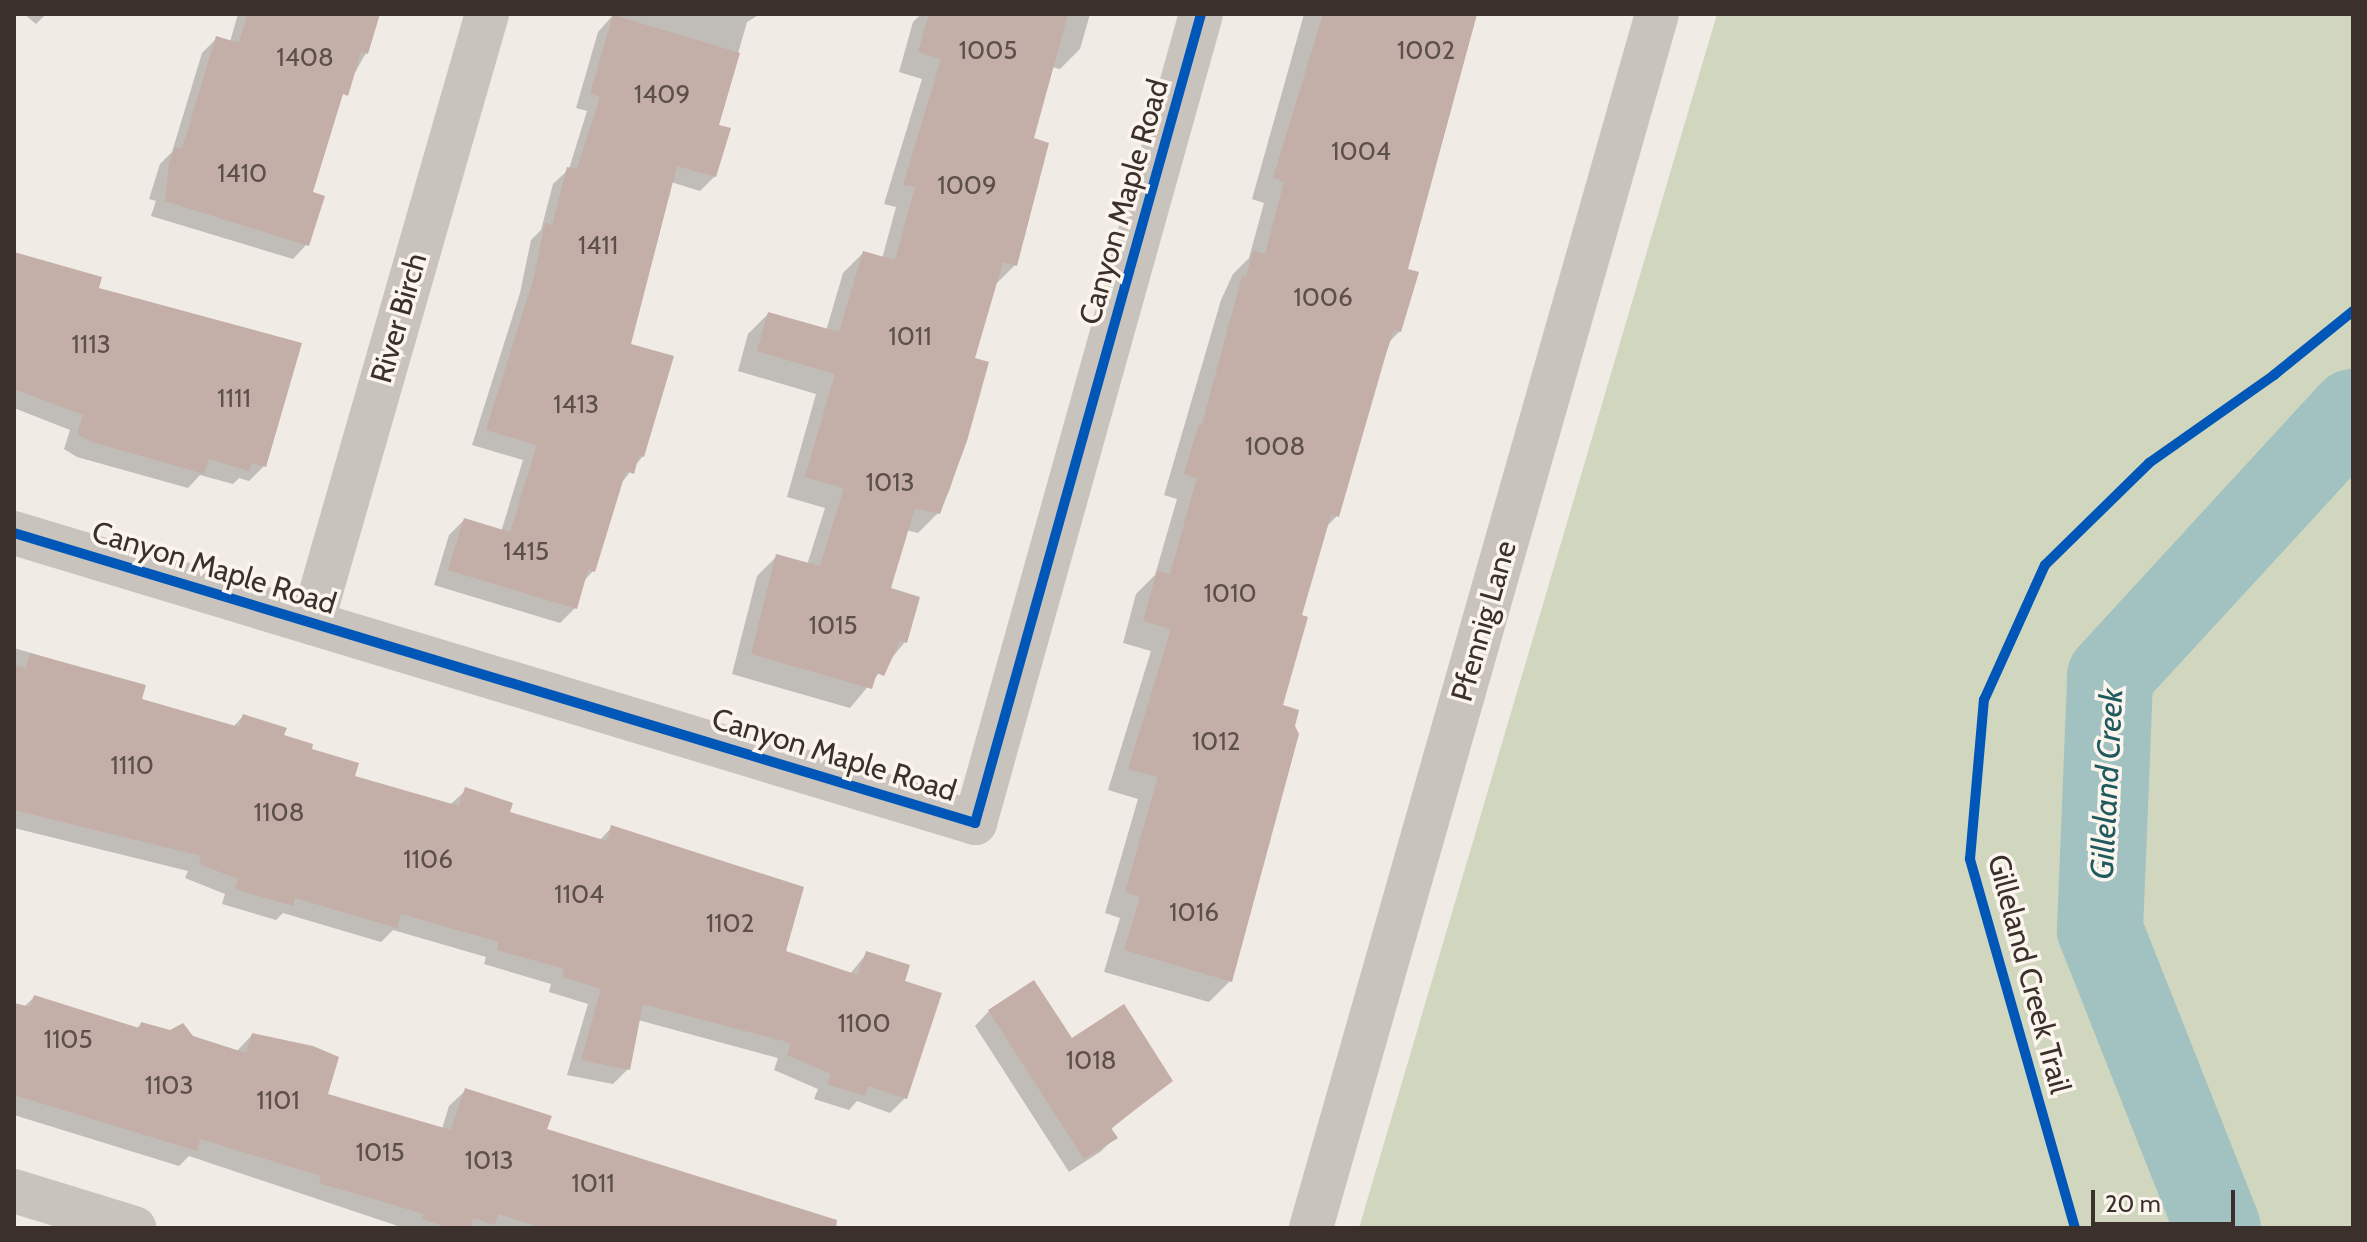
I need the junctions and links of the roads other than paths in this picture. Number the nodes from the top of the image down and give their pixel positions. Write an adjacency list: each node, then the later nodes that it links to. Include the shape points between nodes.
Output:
1 (487, 14): 5 (street, River Birch)
2 (1201, 14): 5 (street, Canyon Maple Road, via 975,823)
3 (1657, 14): 8 (street, Pfennig Lane)
4 (14, 533): 5 (street, Canyon Maple Road)
5 (312, 623)
6 (14, 1191): 7 (street)
7 (134, 1228)
8 (1311, 1228)

